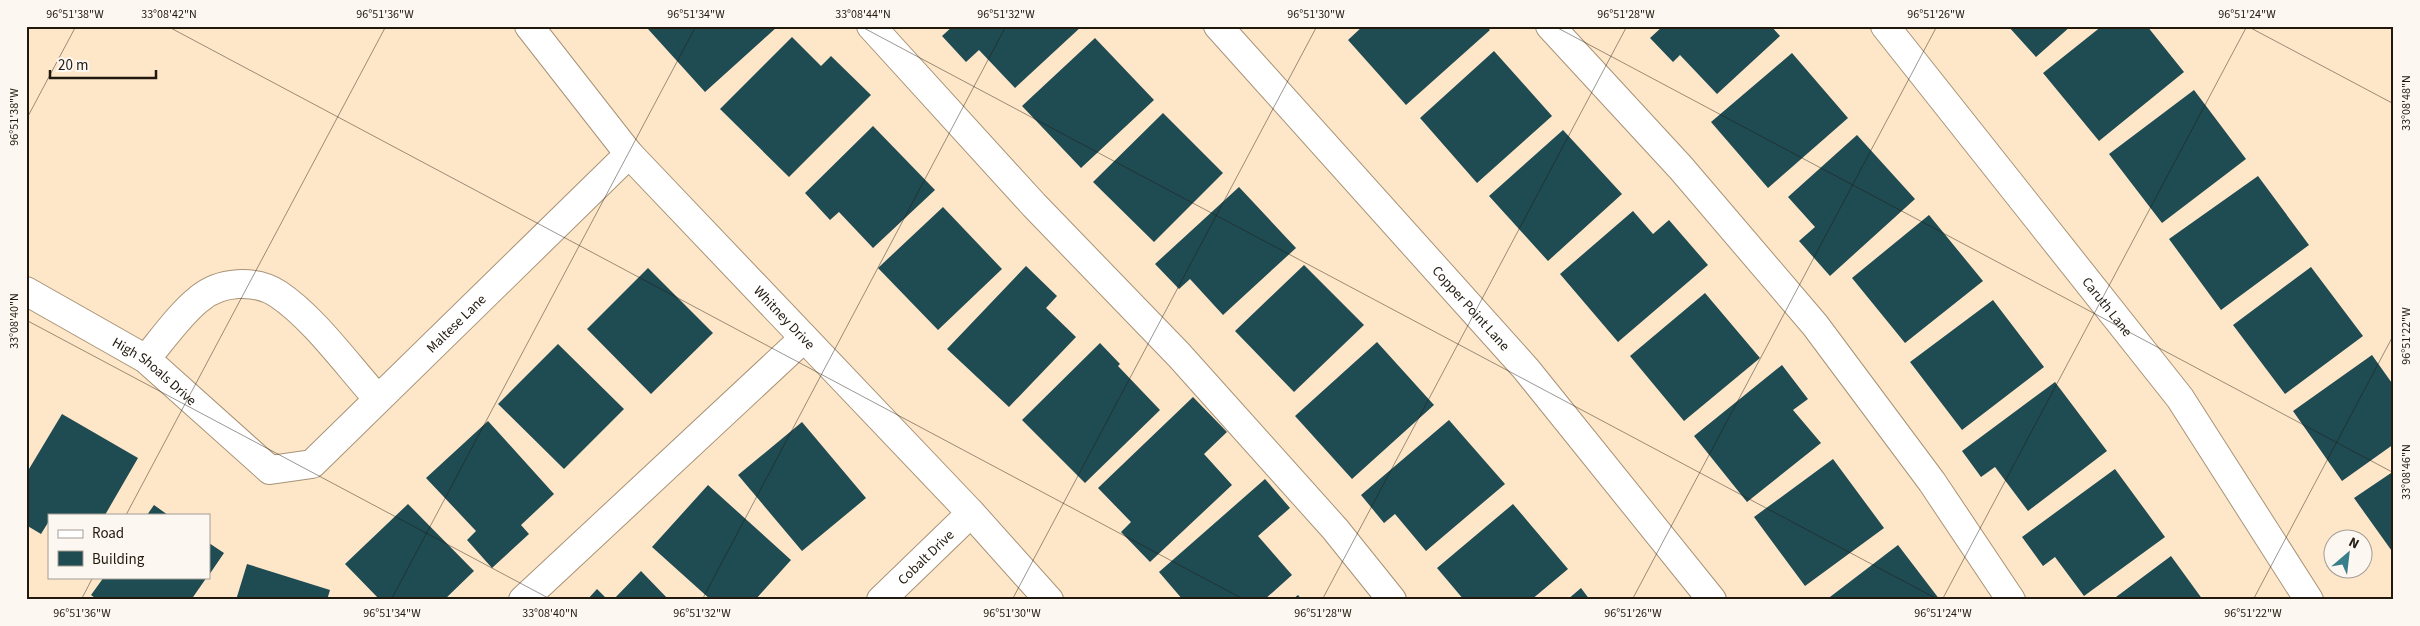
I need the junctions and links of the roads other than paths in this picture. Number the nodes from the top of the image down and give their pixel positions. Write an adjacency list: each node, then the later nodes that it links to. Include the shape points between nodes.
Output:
1 (529, 26): 6 (street, Whitney Drive)
2 (871, 26): 16 (street, via 1034,206 1179,355 1335,529)
3 (1550, 26): 18 (street, via 1681,168 1815,325 1932,482)
4 (1885, 26): 19 (street, Caruth Lane, via 2180,398)
5 (1232, 31): 17 (street, Copper Point Lane, via 1526,370)
6 (629, 154): 8 (street, Whitney Drive); 10 (street, Maltese Lane)
7 (26, 291): 9 (street, High Shoals Drive)
8 (804, 338): 12 (street, Whitney Drive); 13 (street)
9 (146, 359): 10 (street, via 199,298 225,285 250,284 276,293 302,314); 11 (street, High Shoals Drive)
10 (378, 399): 11 (street, Maltese Lane, via 312,464)
11 (270, 470)
12 (971, 513): 14 (street, Cobalt Drive); 15 (street, Whitney Drive)
13 (523, 600)
14 (881, 600)
15 (1049, 600)
16 (1392, 600)
17 (1712, 600)
18 (2011, 600)
19 (2308, 600)

